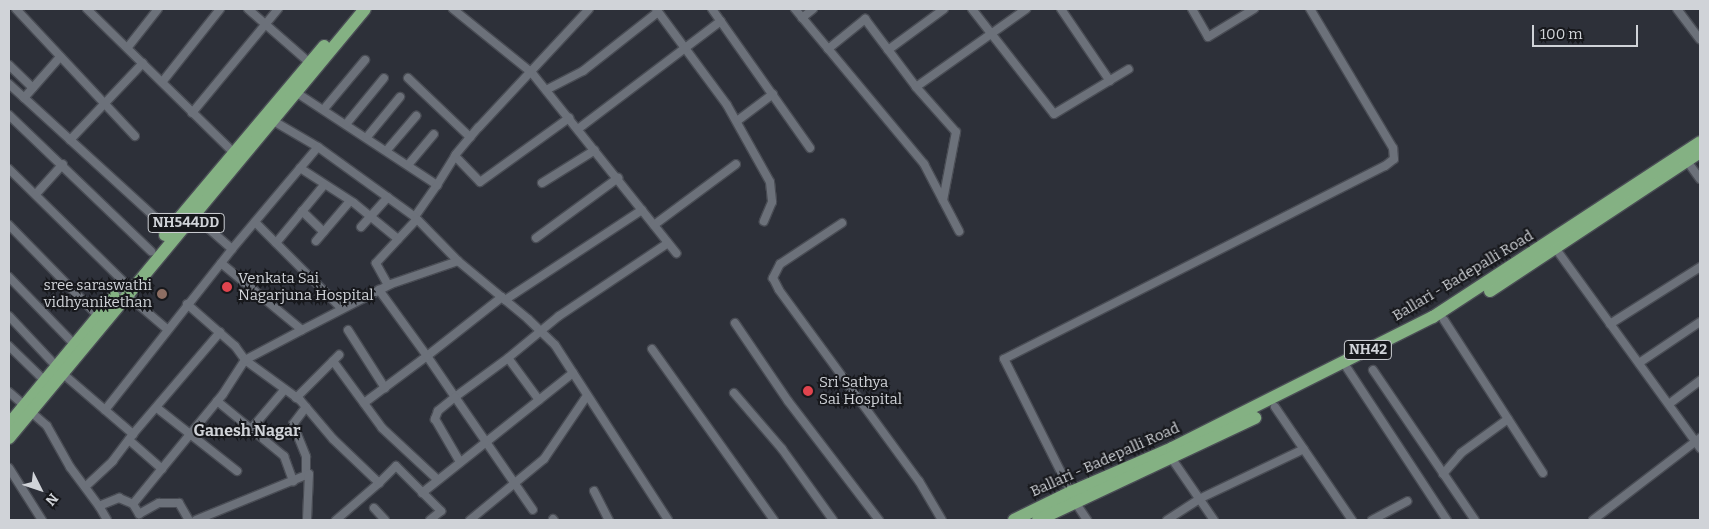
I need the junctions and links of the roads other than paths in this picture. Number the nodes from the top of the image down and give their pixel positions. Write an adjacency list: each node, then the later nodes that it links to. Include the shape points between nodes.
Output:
1 (16, 9): 32 (street, via 36,27)
2 (87, 9): 28 (street)
3 (158, 9): 28 (street)
4 (220, 9): 41 (street)
5 (248, 9): 25 (street)
6 (278, 9): 25 (street)
7 (355, 9): 35 (highway, NH544DD)
8 (365, 9): 47 (highway, NH544DD)
9 (453, 9): 38 (street)
10 (712, 9): 24 (street)
11 (795, 9): 23 (street)
12 (813, 9): 23 (street)
13 (944, 9): 31 (street)
14 (972, 9): 26 (street)
15 (1026, 9): 26 (street)
16 (1061, 9): 42 (street)
17 (1192, 9): 18 (street, via 1208,37)
18 (1254, 9)
19 (1310, 9): 186 (street, via 1392,148 1394,159 1386,166 1004,358)
20 (1677, 9): 27 (street)
21 (657, 10): 30 (street); 46 (street, via 583,71)
22 (584, 11): 38 (street)
23 (802, 18): 29 (street)
24 (721, 21): 30 (street); 48 (street)
25 (266, 23): 35 (street); 53 (street)
26 (992, 35): 42 (street, via 1054,114); 44 (street)
27 (1700, 39)
28 (128, 47): 34 (street)
29 (828, 48): 31 (street, via 865,19); 87 (street, via 924,164)
30 (686, 49): 58 (street); 60 (street)
31 (888, 50): 44 (street)
32 (60, 57): 45 (street); 51 (street)
33 (365, 60): 52 (street)
34 (143, 63): 41 (street); 51 (street)
35 (310, 63): 57 (highway, NH544DD)
36 (9, 65): 45 (street)
37 (1129, 69): 42 (street)
38 (530, 72): 46 (street); 64 (street)
39 (384, 78): 59 (street)
40 (408, 78): 64 (street)
41 (163, 81): 53 (street)
42 (1110, 81)
43 (9, 84): 50 (street)
44 (916, 87): 87 (street, via 956,132)
45 (33, 88): 50 (street)
46 (546, 90): 56 (street)
47 (297, 92): 52 (street); 57 (highway, NH544DD)
48 (773, 94): 58 (street); 68 (street)
49 (400, 97): 63 (street)
50 (24, 98): 65 (street)
51 (103, 103): 62 (street); 65 (street)
52 (324, 109): 59 (street)
53 (192, 113): 72 (street)
54 (9, 115): 75 (street)
55 (416, 116): 69 (street)
56 (569, 118): 60 (street); 73 (street, via 480,182)
57 (269, 119): 67 (street); 72 (highway, NH544DD); 91 (highway, NH544DD)
58 (737, 121): 94 (street, via 772,186 772,202)
59 (347, 123): 63 (street)
60 (578, 129): 70 (street)
61 (434, 134): 77 (street)
62 (135, 136)
63 (368, 137): 69 (street)
64 (470, 137): 73 (street)
65 (70, 140): 100 (street)
66 (1700, 142): 186 (highway, Ballari - Badepalli Road / NH42, via 1433,317)
67 (318, 147): 78 (street); 86 (street)
68 (810, 148)
69 (387, 150): 77 (street)
70 (595, 150): 80 (street); 82 (street)
71 (1700, 152): 74 (highway, Ballari - Badepalli Road / NH42)
72 (234, 153): 100 (highway, NH544DD)
73 (454, 156): 84 (street)
74 (1687, 161): 81 (street); 109 (highway, Ballari - Badepalli Road / NH42)
75 (62, 164): 85 (street); 110 (street)
76 (736, 164): 98 (street)
77 (408, 165): 84 (street)
78 (300, 168): 83 (street); 95 (street)
79 (9, 169): 85 (street)
80 (618, 178): 89 (street); 103 (street)
81 (1700, 180)
82 (542, 183)
83 (324, 185): 88 (street); 90 (street)
84 (437, 185): 93 (street)
85 (36, 194): 117 (street)
86 (388, 197): 92 (street); 93 (street)
87 (943, 200): 101 (street)
88 (350, 201): 92 (street); 102 (street)
89 (642, 210): 98 (street); 119 (street)
90 (302, 212): 102 (street); 106 (street)
91 (193, 215): 108 (street); 117 (highway, NH544DD)
92 (371, 216): 99 (street); 104 (street)
93 (416, 218): 104 (street); 112 (street)
94 (764, 221)
95 (255, 222): 106 (street); 108 (street)
96 (9, 224): 122 (street)
97 (842, 224): 212 (street, via 780,264 773,278 919,481)
98 (654, 225): 107 (street)
99 (361, 227)
100 (169, 230): 110 (highway, NH544DD)
101 (959, 231)
102 (324, 232): 105 (street)
103 (536, 238)
104 (398, 239): 116 (street, via 376,264)
105 (316, 241)
106 (276, 243): 121 (street)
107 (668, 243): 111 (street); 132 (street)
108 (232, 249): 113 (street)
109 (1556, 249): 124 (highway, Ballari - Badepalli Road / NH42); 127 (street)
110 (151, 251): 117 (highway, NH544DD)
111 (676, 253)
112 (458, 261): 116 (street); 119 (street)
113 (221, 263): 120 (street); 129 (street)
114 (1700, 267): 127 (street)
115 (9, 277): 133 (street)
116 (388, 285): 118 (street)
117 (124, 289): 122 (highway, NH544DD); 128 (street); 141 (highway, NH544DD)
118 (380, 290): 121 (street); 136 (street)
119 (503, 299): 132 (street); 136 (street)
120 (187, 304): 128 (street); 131 (street)
121 (342, 309): 129 (street)
122 (98, 316): 133 (highway, NH544DD)
123 (10, 320): 141 (street)
124 (1444, 320): 140 (highway, Ballari - Badepalli Road / NH42); 162 (street)
125 (1700, 322): 139 (street)
126 (735, 323): 211 (street)
127 (1610, 324): 139 (street)
128 (167, 329): 161 (street)
129 (302, 330): 138 (street)
130 (348, 330): 146 (street)
131 (220, 332): 138 (street); 160 (street)
132 (540, 332): 137 (street); 143 (street, via 555,346)
133 (74, 344): 141 (highway, NH544DD)
134 (9, 346): 144 (street)
135 (652, 349): 209 (street)
136 (427, 356): 146 (street); 150 (street)
137 (508, 358): 150 (street); 153 (street)
138 (246, 360): 147 (street); 154 (street)
139 (1639, 363): 156 (street)
140 (1347, 368): 158 (highway, Ballari - Badepalli Road / NH42); 219 (street)
141 (59, 369): 144 (highway, NH544DD); 159 (highway, NH544DD); 161 (street)
142 (1373, 370): 177 (street)
143 (573, 373): 151 (street); 153 (street)
144 (44, 380): 159 (highway, NH544DD)
145 (1700, 381): 156 (street)
146 (385, 388): 155 (street)
147 (284, 389): 152 (street); 164 (street)
148 (9, 392): 159 (street)
149 (734, 393): 210 (street, via 782,449)
150 (455, 397): 168 (street); 172 (street, via 438,411 435,419)
151 (586, 397): 181 (street, via 544,459); 208 (street)
152 (296, 398): 155 (street, via 336,358); 157 (street)
153 (539, 400): 168 (street)
154 (217, 401): 164 (street); 165 (street)
155 (364, 403): 179 (street, via 382,428)
156 (1668, 404): 169 (street)
157 (306, 407): 178 (street, via 293,424 306,457); 182 (street, via 333,440)
158 (1275, 407): 170 (street); 171 (highway, Ballari - Badepalli Road / NH42)
159 (27, 408): 163 (highway, NH544DD); 167 (highway, NH544DD); 183 (street, via 47,426)
160 (157, 408): 165 (street); 166 (street)
161 (105, 410): 166 (street)
162 (1508, 419): 176 (street); 177 (street, via 1461,454)
163 (9, 424)
164 (251, 429): 180 (street, via 284,456)
165 (190, 434): 174 (street); 175 (street)
166 (131, 437): 174 (street); 183 (street, via 113,462)
167 (9, 438)
168 (486, 441): 172 (street); 181 (street)
169 (1699, 443): 196 (street)
170 (1304, 449): 187 (street); 217 (street)
171 (1172, 459): 186 (highway, Ballari - Badepalli Road / NH42); 187 (street)
172 (460, 462): 179 (street)
173 (9, 468): 197 (street)
174 (162, 469): 189 (street)
175 (237, 471)
176 (1543, 473)
177 (1443, 474): 220 (street)
178 (306, 476): 180 (street); 201 (street, via 309,474)
179 (438, 480): 185 (street)
180 (293, 481): 200 (street)
181 (514, 482): 192 (street); 206 (street)
182 (379, 483): 185 (street, via 396,466); 202 (street)
183 (85, 487): 190 (street)
184 (594, 492): 207 (street)
185 (422, 493): 193 (street, via 441,510)
186 (1073, 497): 195 (highway, Ballari - Badepalli Road / NH42); 213 (highway, Ballari - Badepalli Road / NH42); 214 (street)
187 (1199, 499): 215 (street); 216 (street)
188 (1407, 502): 218 (street)
189 (133, 504): 190 (street, via 119,498); 194 (street)
190 (100, 506): 198 (street)
191 (374, 508): 203 (street)
192 (533, 510)
193 (439, 513): 204 (street); 205 (street)
194 (141, 517): 199 (street, via 159,503 179,503)
195 (1045, 519)
196 (1596, 519)
197 (42, 520)
198 (107, 520)
199 (189, 520)
200 (196, 520)
201 (307, 520)
202 (336, 520)
203 (385, 520)
204 (430, 520)
205 (445, 520)
206 (470, 520)
207 (609, 520)
208 (668, 520)
209 (774, 520)
210 (833, 520)
211 (879, 520)
212 (942, 520)
213 (1014, 520)
214 (1087, 520)
215 (1167, 520)
216 (1214, 520)
217 (1352, 520)
218 (1372, 520)
219 (1447, 520)
220 (1476, 520)

